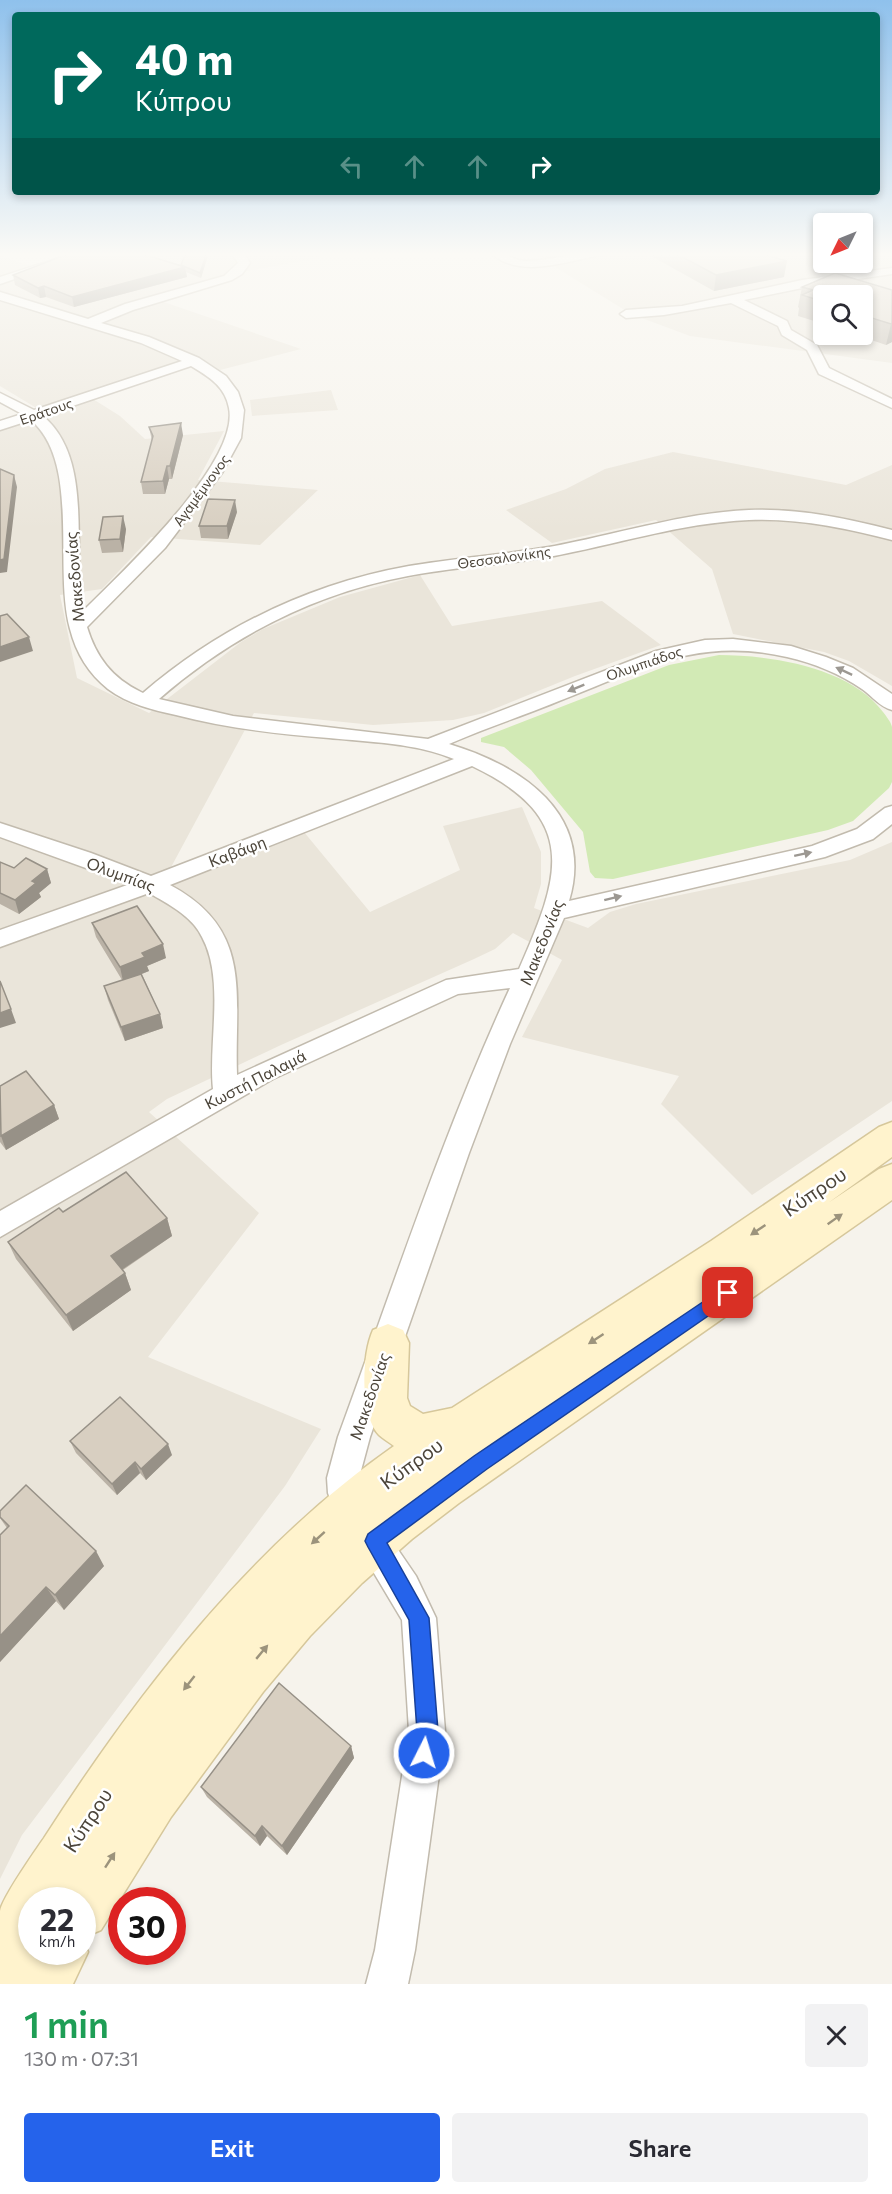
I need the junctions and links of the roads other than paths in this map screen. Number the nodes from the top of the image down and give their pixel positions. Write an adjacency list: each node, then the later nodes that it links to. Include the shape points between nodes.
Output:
1 (156, 345): 3 (street, Αγαμέμνονος)
2 (806, 345): 5 (street, via 824,371)
3 (194, 361): 6 (street, Εράτους); 9 (street, Αγαμέμνονος, via 221,379 234,398 237,420 230,449 164,539)
4 (0, 397): 6 (street, Μακεδονίας)
5 (892, 404)
6 (34, 415): 7 (street, Εράτους); 9 (street, Μακεδονίας, via 52,434 67,468)
7 (0, 426)
8 (892, 535): 10 (street, Θεσσαλονίκης, via 811,518 747,515 518,557 397,573 326,593 263,618 187,666)
9 (78, 626): 10 (street, Μακεδονίας, via 86,653 101,675)
10 (146, 701): 12 (street, Μακεδονίας, via 229,723)
11 (892, 704): 12 (street, Ολυμπιάδος, one-way to 12, via 864,682 819,661 751,646 704,646 650,659)
12 (431, 746): 13 (street, Μακεδονίας)
13 (472, 759): 16 (street, Καβάφη); 17 (street, Μακεδονίας, via 525,789 554,822 564,861)
14 (892, 813): 17 (street, one-way to 14, via 817,852 865,834)
15 (0, 830): 16 (street, Ολυμπίας)
16 (152, 884): 18 (street, Καβάφη); 20 (street, Ολυμπίας, via 198,914 217,944 225,989)
17 (556, 912): 19 (street, Μακεδονίας)
18 (0, 939)
19 (526, 977): 20 (street, Κωστή Παλαμά, via 454,986 274,1067); 24 (street, Μακεδονίας, via 471,1112)
20 (226, 1093): 23 (street, Κωστή Παλαμά)
21 (892, 1137): 25 (main road, Κύπρου, one-way to 25)
22 (892, 1180): 26 (main road, Κύπρου, one-way to 22, via 481,1463)
23 (0, 1225)
24 (388, 1342): 25 (main road, via 386,1398 393,1419 423,1436); 26 (street, Μακεδονίας, via 346,1466 344,1493)
25 (463, 1426): 26 (main road, Κύπρου, via 399,1470)
26 (362, 1524): 27 (main road, Κύπρου, one-way to 27, via 270,1582 104,1792); 28 (main road, Κύπρου, one-way to 26, via 135,1823 243,1674 294,1616); 33 (street, Μακεδονίας, via 419,1618 427,1731)
27 (44, 1887)
28 (95, 1887)
29 (18, 1932): 30 (main road)
30 (0, 1962)
31 (53, 1965): 32 (main road)
32 (42, 1984)
33 (387, 1984)

